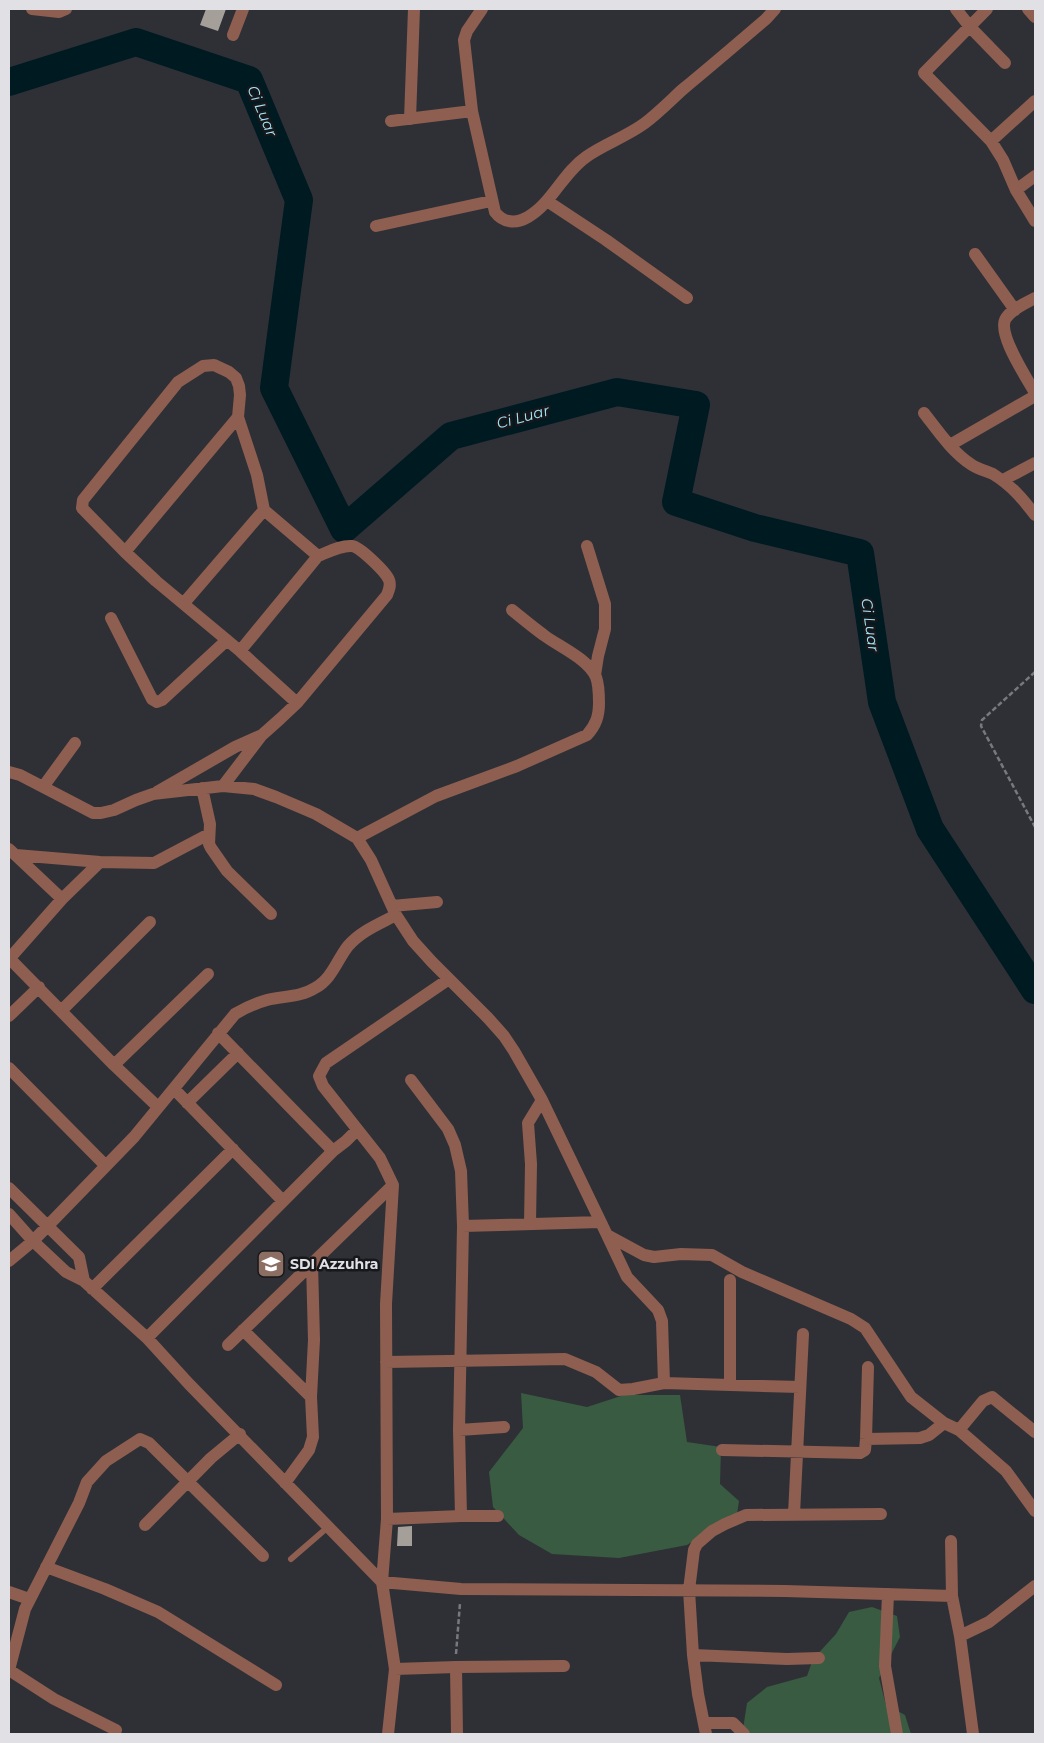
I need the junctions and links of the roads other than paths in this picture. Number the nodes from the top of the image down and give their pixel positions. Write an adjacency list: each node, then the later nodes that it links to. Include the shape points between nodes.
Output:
1 (32, 9): 2 (street, via 59,12)
2 (66, 9)
3 (243, 9): 12 (street)
4 (414, 9): 16 (street)
5 (482, 9): 15 (street, via 464,40)
6 (774, 9): 22 (street, via 645,123 585,158)
7 (956, 9): 11 (street)
8 (987, 9): 11 (street)
9 (1028, 9): 10 (street)
10 (1035, 17)
11 (970, 26): 13 (street); 18 (street, via 924,73)
12 (233, 35)
13 (1005, 63)
14 (1035, 101): 18 (street)
15 (472, 111): 16 (street); 21 (street)
16 (410, 119): 17 (street)
17 (391, 121)
18 (991, 141): 20 (street)
19 (1035, 176): 20 (street)
20 (1016, 190): 23 (street)
21 (491, 201): 22 (street, via 499,218 517,222); 24 (street)
22 (547, 201): 26 (street)
23 (1035, 221)
24 (376, 226)
25 (975, 254): 28 (street)
26 (687, 298)
27 (1035, 298): 28 (street)
28 (1015, 310): 29 (street, via 1005,319 1003,327)
29 (1035, 394): 32 (street)
30 (924, 413): 32 (street)
31 (238, 417): 35 (street, via 258,474); 38 (street); 38 (street, via 239,386 236,378 222,368 203,366 178,382 83,500 84,512)
32 (950, 445): 34 (street, via 973,466)
33 (1035, 463): 34 (street)
34 (1002, 480): 36 (street, via 1020,494)
35 (264, 510): 39 (street); 40 (street)
36 (1035, 515)
37 (587, 546): 45 (street, via 605,604 605,629)
38 (125, 552): 40 (street)
39 (318, 556): 44 (street); 46 (street, via 346,546 357,547 385,573 390,588)
40 (184, 603): 43 (street)
41 (512, 610): 45 (street, via 582,660)
42 (111, 618): 43 (street, via 152,699 157,702)
43 (228, 640): 44 (street)
44 (240, 651): 46 (street)
45 (596, 675): 55 (street, via 598,718 587,734 517,766 436,796)
46 (297, 703): 47 (street)
47 (262, 735): 50 (street); 53 (street)
48 (75, 744): 51 (street)
49 (9, 772): 51 (street)
50 (223, 786): 52 (street); 55 (street, via 254,789 276,797 316,814)
51 (43, 788): 53 (street, via 93,813 114,810)
52 (202, 788): 53 (street); 54 (street)
53 (153, 794)
54 (209, 834): 57 (street, via 154,863); 61 (street, via 209,844 227,871)
55 (357, 838): 60 (street, via 371,860)
56 (12, 852): 57 (street); 58 (street)
57 (100, 862): 58 (street)
58 (62, 899): 63 (street)
59 (437, 902): 60 (street)
60 (394, 911): 65 (street, via 413,941); 69 (street, via 355,938 317,988 247,1007 235,1014)
61 (271, 914)
62 (150, 922): 67 (street)
63 (9, 958): 66 (street)
64 (208, 974): 71 (street)
65 (449, 979): 75 (street, via 504,1036); 78 (street, via 326,1063 321,1070 319,1076 323,1086)
66 (39, 987): 67 (street); 68 (street)
67 (61, 1011): 71 (street)
68 (9, 1016)
69 (218, 1033): 70 (street); 74 (street)
70 (238, 1053): 76 (street); 80 (street)
71 (114, 1065): 77 (street)
72 (9, 1068): 81 (street)
73 (411, 1080): 88 (street, via 448,1129 455,1145)
74 (174, 1089): 76 (street); 77 (street)
75 (542, 1100): 86 (street); 87 (street, via 528,1123)
76 (187, 1102): 79 (street)
77 (158, 1107): 81 (street)
78 (357, 1130): 80 (street); 82 (street, via 380,1158)
79 (232, 1150): 84 (street); 95 (street)
80 (333, 1151): 84 (street)
81 (103, 1172): 89 (street)
82 (393, 1185): 93 (street); 100 (street)
83 (9, 1188): 89 (street)
84 (283, 1201): 98 (street)
85 (9, 1214): 91 (street)
86 (600, 1222): 87 (street); 90 (street)
87 (530, 1223): 88 (street)
88 (463, 1226): 101 (street)
89 (48, 1227): 91 (street); 95 (street, via 79,1257)
90 (607, 1236): 103 (street, via 628,1277 658,1310 662,1321); 107 (street, via 654,1257 712,1255 742,1272 851,1319 865,1328 911,1397)
91 (33, 1241): 92 (street); 95 (street, via 66,1272)
92 (9, 1261)
93 (312, 1263): 96 (street); 106 (street, via 314,1340)
94 (730, 1280): 104 (street)
95 (88, 1285): 98 (street)
96 (243, 1330): 99 (street); 106 (street)
97 (803, 1334): 105 (street)
98 (147, 1338): 112 (street)
99 (228, 1345)
100 (386, 1362): 101 (street); 123 (street)
101 (461, 1362): 103 (street, via 565,1359 596,1372 619,1390); 109 (street)
102 (868, 1367): 113 (street)
103 (664, 1383): 104 (street)
104 (730, 1384): 105 (street)
105 (800, 1387): 115 (street)
106 (311, 1397): 117 (street, via 313,1437 309,1450)
107 (944, 1423): 110 (street); 113 (street, via 920,1438)
108 (504, 1427): 109 (street)
109 (459, 1430): 121 (street)
110 (959, 1430): 111 (street, via 983,1401 992,1397); 118 (street, via 1006,1471)
111 (1035, 1432)
112 (240, 1434): 116 (street); 117 (street)
113 (866, 1439): 115 (street, via 864,1450 857,1454)
114 (722, 1450): 115 (street)
115 (796, 1451): 119 (street)
116 (188, 1481): 124 (street); 127 (street); 129 (street, via 149,1443 140,1439 106,1460 87,1482)
117 (285, 1483): 125 (street)
118 (1035, 1511)
119 (794, 1514): 120 (street); 132 (street, via 746,1515 712,1531 694,1550)
120 (881, 1514)
121 (461, 1516): 122 (street); 123 (street)
122 (498, 1516)
123 (387, 1519): 130 (street)
124 (145, 1525)
125 (328, 1527): 128 (lane); 130 (street)
126 (951, 1541): 135 (street)
127 (263, 1556)
128 (291, 1559)
129 (46, 1567): 136 (street); 144 (street, via 158,1612)
130 (382, 1582): 132 (street, via 461,1589); 142 (street)
131 (1035, 1586): 137 (street, via 989,1622)
132 (689, 1590): 134 (street); 138 (street)
133 (9, 1592): 136 (street)
134 (888, 1594): 135 (street); 150 (street, via 885,1666)
135 (952, 1596): 137 (street)
136 (29, 1599): 143 (street)
137 (960, 1636): 151 (street)
138 (693, 1655): 139 (street); 145 (street)
139 (819, 1658)
140 (564, 1666): 141 (street)
141 (456, 1667): 142 (street); 148 (street)
142 (395, 1669): 147 (street)
143 (9, 1670): 146 (street, via 54,1699)
144 (276, 1685)
145 (705, 1729): 149 (street, via 733,1723)
146 (116, 1730)
147 (388, 1734)
148 (457, 1734)
149 (744, 1734)
150 (897, 1734)
151 (973, 1734)

